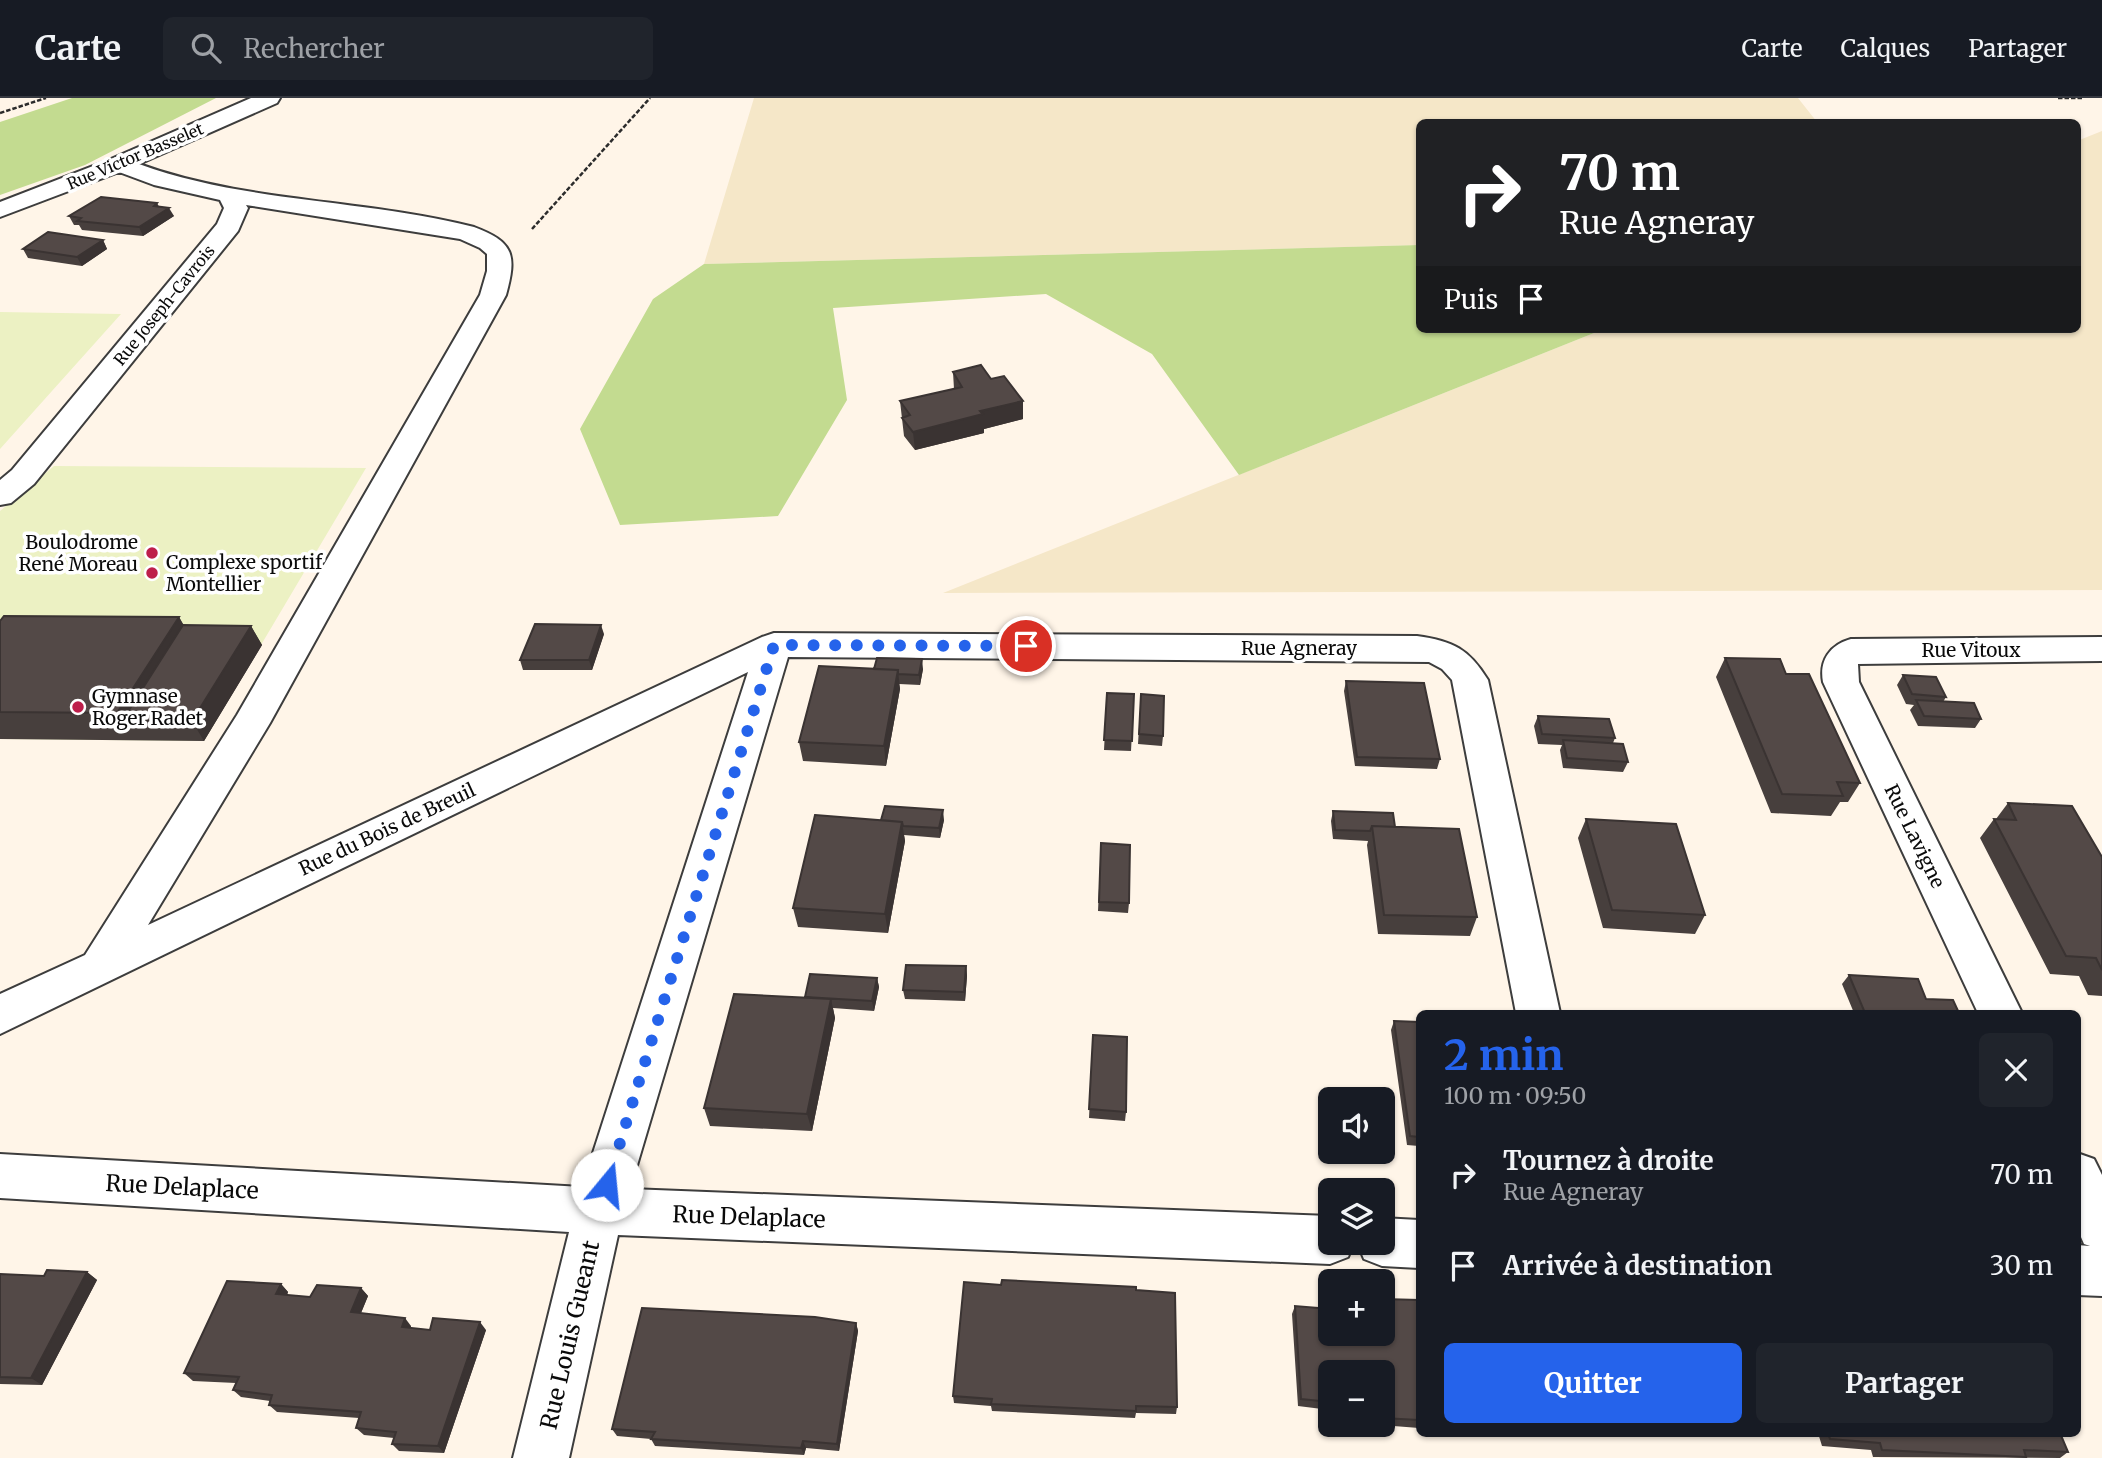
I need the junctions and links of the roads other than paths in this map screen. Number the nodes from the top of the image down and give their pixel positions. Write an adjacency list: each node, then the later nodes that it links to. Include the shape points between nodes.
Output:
1 (268, 98): 2 (street, Rue Victor Basselet)
2 (119, 164): 3 (street); 4 (street, Rue Victor Basselet)
3 (230, 195): 5 (street, Rue Joseph-Cavrois, via 236,208 229,226 23,477); 9 (street, via 465,232 498,247 503,263 493,295 251,723)
4 (0, 210)
5 (0, 496)
6 (774, 645): 9 (street, Rue du Bois de Breuil); 10 (street, Rue Agneray, via 1417,648 1452,657 1470,680); 15 (street, Rue Louis Gueant)
7 (2102, 649): 8 (street, Rue Vitoux, via 1866,650)
8 (1842, 657): 11 (street, Rue Lavigne, via 1838,669 1841,682)
9 (101, 965): 12 (street, Rue du Bois de Breuil)
10 (1537, 1010)
11 (1999, 1010)
12 (0, 1015)
13 (0, 1177): 15 (street, Rue Delaplace)
14 (2081, 1183): 16 (street)
15 (599, 1211): 17 (street, Rue Delaplace); 22 (street, Rue Louis Gueant)
16 (2102, 1227)
17 (1318, 1240)
18 (1395, 1243): 19 (street)
19 (1416, 1244)
20 (2081, 1270): 21 (street)
21 (2102, 1271)
22 (541, 1458)

